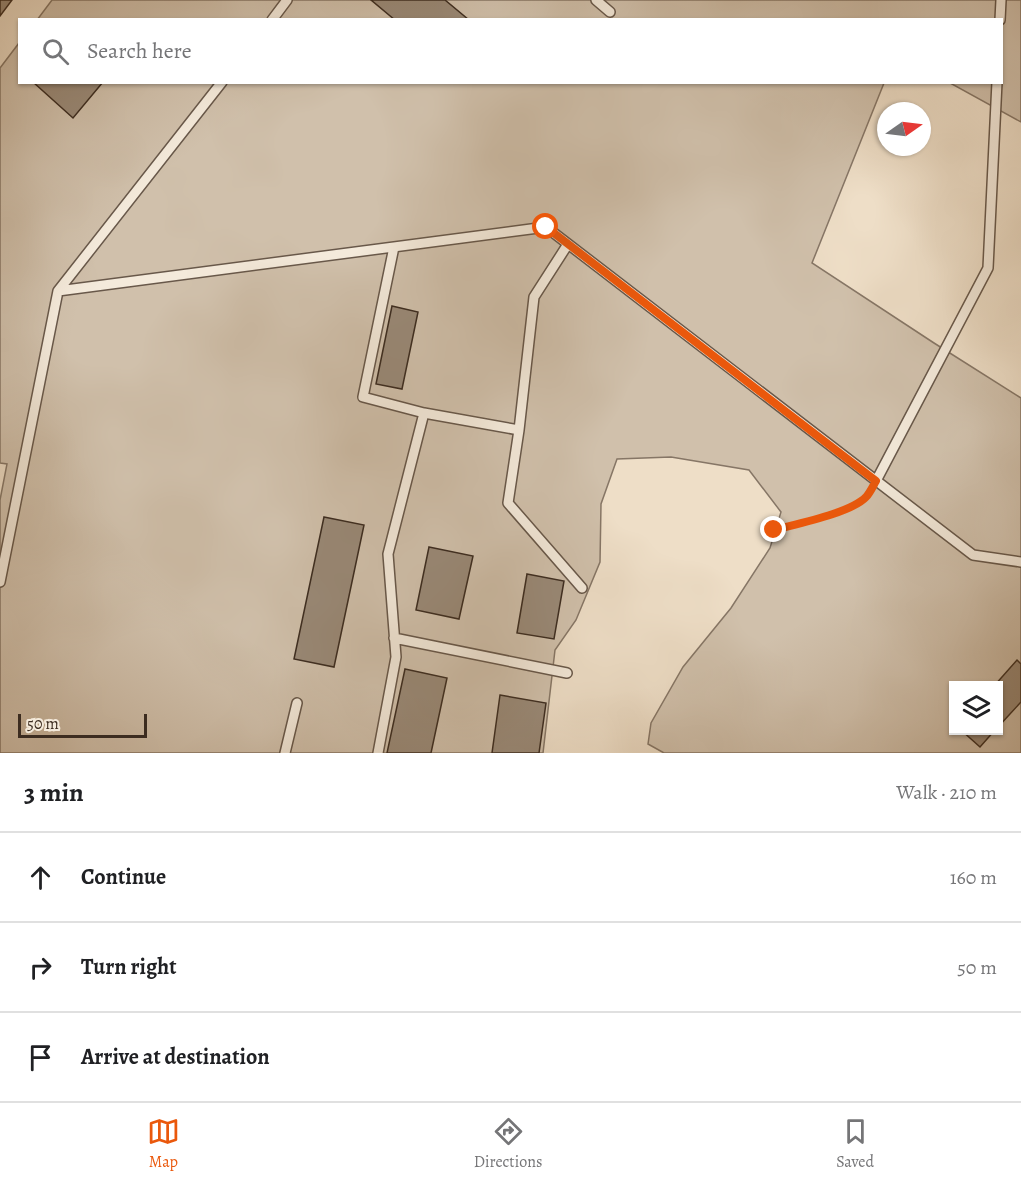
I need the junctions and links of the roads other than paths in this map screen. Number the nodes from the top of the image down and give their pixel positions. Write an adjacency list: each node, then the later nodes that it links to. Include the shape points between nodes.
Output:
1 (287, 0): 5 (lane)
2 (596, 0): 4 (lane)
3 (1001, 0): 6 (lane)
4 (610, 12)
5 (274, 18)
6 (1000, 18)
7 (220, 84): 11 (lane)
8 (997, 84): 14 (lane, via 988,268)
9 (568, 244): 10 (lane, via 546,227); 13 (lane, via 534,297); 14 (lane)
10 (394, 247): 11 (lane); 12 (lane, via 363,397)
11 (57, 291): 16 (lane)
12 (424, 413): 13 (lane); 18 (lane, via 388,554)
13 (519, 430): 17 (lane, via 508,503)
14 (876, 481): 15 (lane, via 973,555)
15 (1021, 562)
16 (0, 582)
17 (582, 588)
18 (394, 638): 19 (lane); 22 (lane, via 396,657)
19 (567, 673)
20 (297, 703): 21 (lane)
21 (285, 753)
22 (378, 753)

